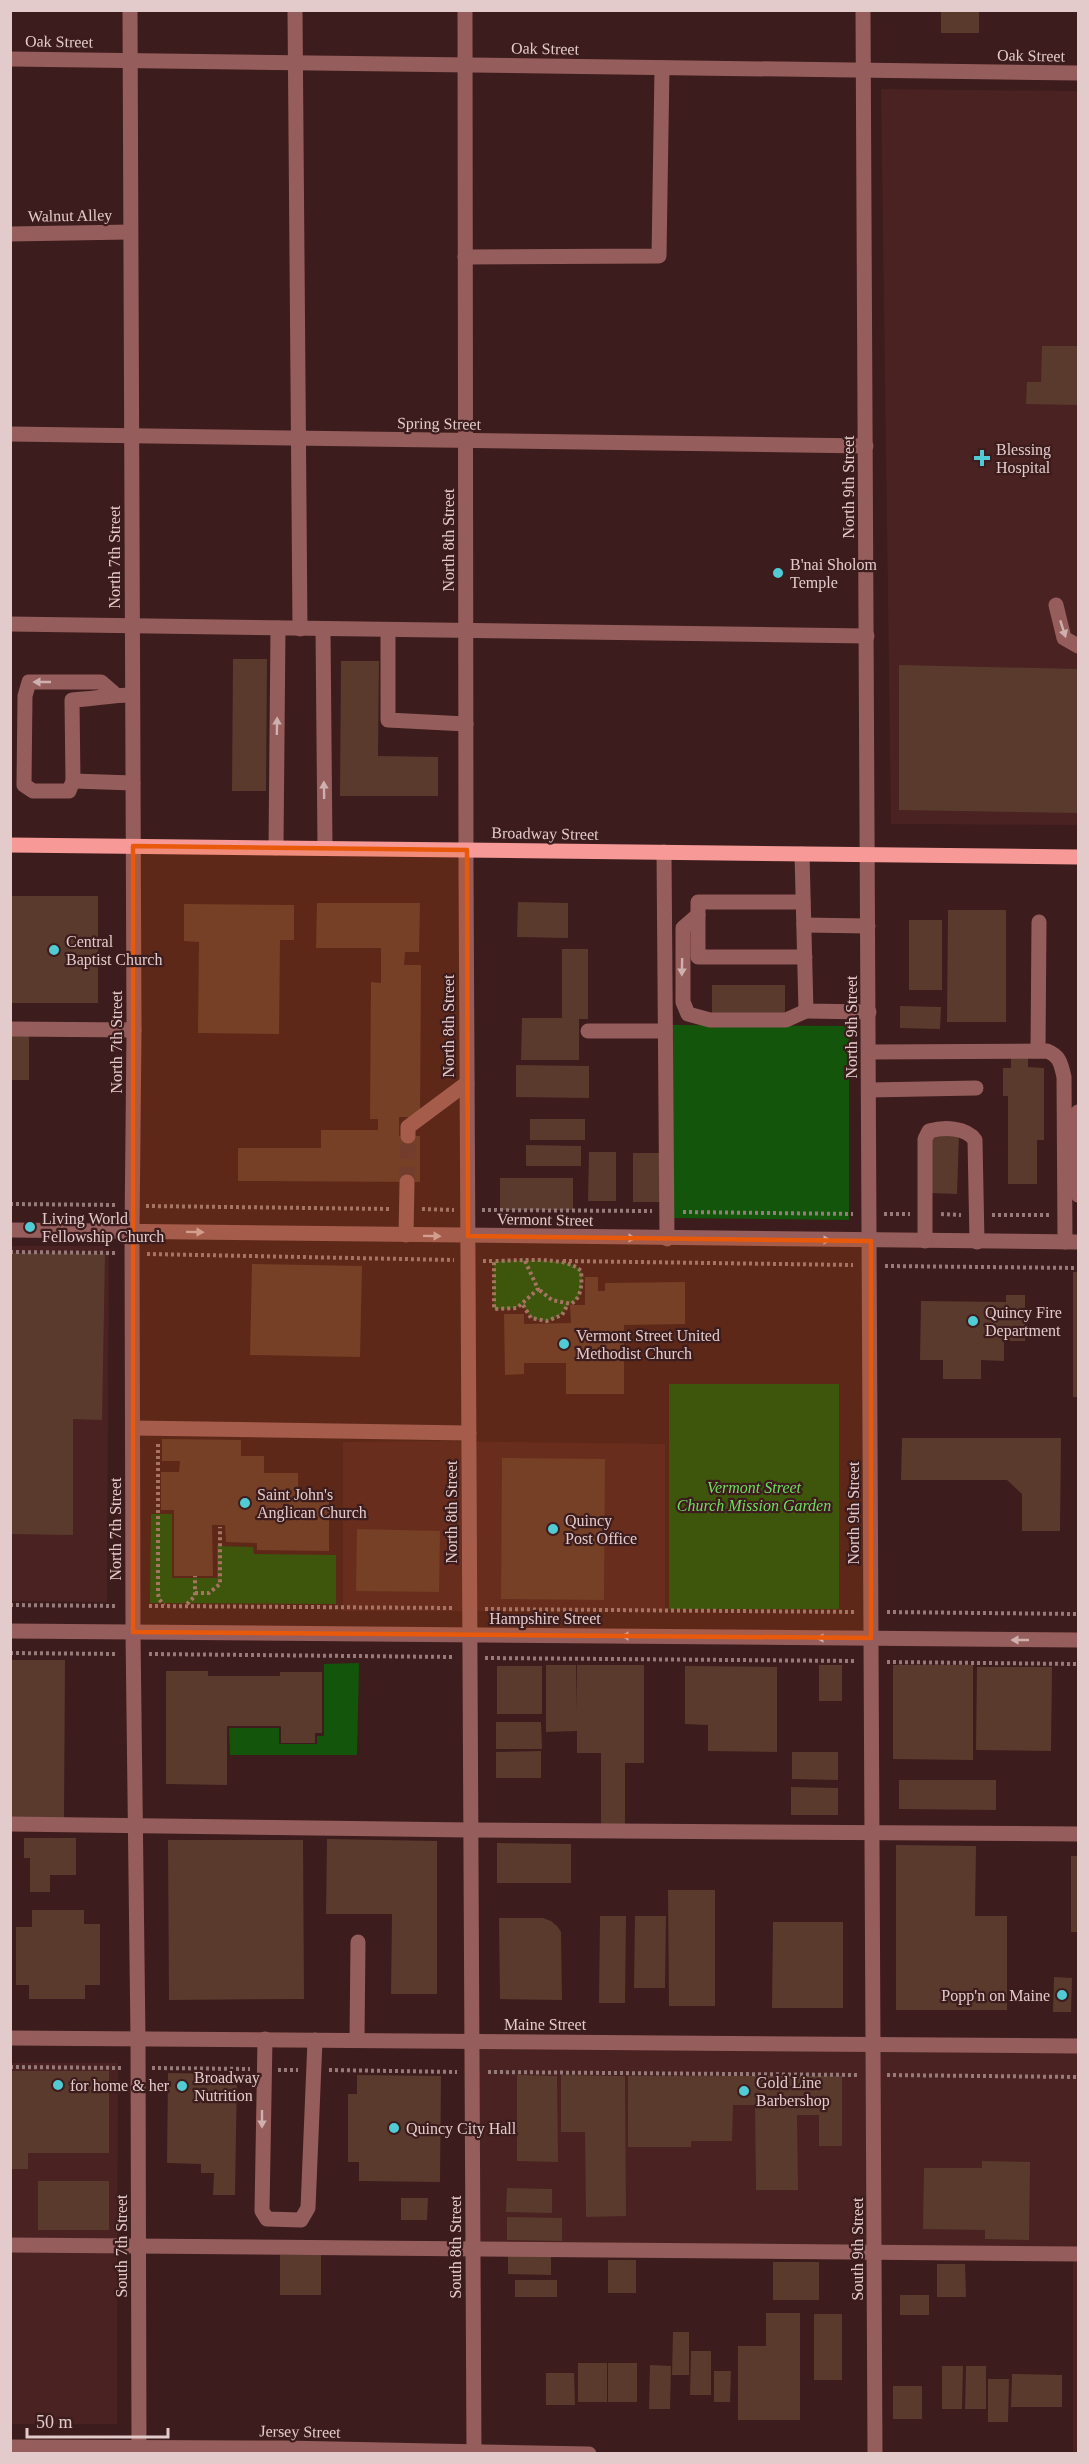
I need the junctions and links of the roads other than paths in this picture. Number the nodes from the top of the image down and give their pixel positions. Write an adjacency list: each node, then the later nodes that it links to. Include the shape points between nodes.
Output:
1 (130, 10): 6 (street, North 7th Street)
2 (295, 10): 7 (street)
3 (465, 10): 8 (street, North 8th Street)
4 (863, 10): 10 (street, North 9th Street)
5 (10, 59): 6 (street, Oak Street)
6 (130, 61): 7 (street, Oak Street); 12 (street, North 7th Street)
7 (295, 63): 8 (street, Oak Street); 17 (street)
8 (465, 64): 9 (street, Oak Street); 14 (street, North 8th Street)
9 (662, 68): 10 (street, Oak Street); 14 (street, via 659,256)
10 (864, 71): 11 (street, Oak Street); 19 (street, North 9th Street)
11 (1078, 74)
12 (129, 232): 13 (street, Walnut Alley); 16 (street, North 7th Street)
13 (10, 234)
14 (465, 256): 18 (street, North 8th Street)
15 (10, 434): 16 (street, Spring Street)
16 (132, 435): 17 (street, Spring Street); 22 (street, North 7th Street)
17 (299, 437): 18 (street, Spring Street); 24 (street)
18 (466, 442): 19 (street, Spring Street); 27 (street, North 8th Street)
19 (866, 446): 28 (street, North 9th Street)
20 (1056, 605): 29 (street, one-way to 29, via 1064,638)
21 (10, 624): 22 (street)
22 (132, 627): 23 (street); 31 (street, North 7th Street)
23 (278, 628): 24 (street); 37 (street, one-way to 23)
24 (300, 629): 25 (street)
25 (322, 629): 26 (street); 38 (street, one-way to 25)
26 (388, 630): 27 (street); 32 (street, via 388,720)
27 (466, 631): 28 (street); 32 (street, North 8th Street)
28 (867, 636): 42 (street, North 9th Street)
29 (1078, 646)
30 (116, 695): 31 (street); 33 (street, via 72,700); 33 (street, one-way to 33, via 100,682 30,682 25,696 24,785 33,791 69,791)
31 (132, 695): 34 (street, North 7th Street)
32 (466, 724): 39 (street, North 8th Street)
33 (73, 781): 34 (street)
34 (133, 783): 36 (street, North 7th Street)
35 (10, 845): 36 (main road, Broadway Street)
36 (133, 846): 37 (main road, Broadway Street); 53 (street, North 7th Street)
37 (276, 848): 38 (main road, Broadway Street)
38 (325, 848): 39 (main road, Broadway Street)
39 (466, 850): 40 (main road, Broadway Street); 58 (street, North 8th Street)
40 (664, 852): 41 (main road, Broadway Street); 55 (street)
41 (802, 854): 42 (main road, Broadway Street); 44 (street)
42 (868, 855): 43 (main road, Broadway Street); 48 (street, North 9th Street)
43 (1078, 857)
44 (803, 902): 45 (street, via 698,902); 47 (street)
45 (698, 915): 49 (street, via 698,957); 50 (street, one-way to 50, via 683,928 683,1002 688,1014 710,1020 786,1020)
46 (1039, 922): 56 (street)
47 (804, 925): 48 (street); 49 (street)
48 (868, 926): 51 (street, North 9th Street)
49 (805, 957): 50 (street)
50 (806, 1011): 51 (street)
51 (869, 1012): 57 (street, North 9th Street)
52 (10, 1029): 53 (street)
53 (134, 1030): 66 (street, North 7th Street)
54 (588, 1031): 55 (street)
55 (665, 1031): 69 (street)
56 (1038, 1051): 57 (street); 73 (street, via 1055,1054 1064,1077 1064,1216)
57 (869, 1052): 60 (street, North 9th Street)
58 (467, 1083): 62 (street, via 408,1126); 68 (street, North 8th Street)
59 (976, 1088): 60 (street)
60 (869, 1090): 70 (street, North 9th Street)
61 (1078, 1112): 64 (street)
62 (408, 1136)
63 (407, 1182): 67 (street)
64 (1078, 1195)
65 (10, 1230): 66 (street, Vermont Street)
66 (132, 1231): 67 (street, Vermont Street, one-way to 67); 74 (street, North 7th Street)
67 (406, 1235): 68 (street, Vermont Street, one-way to 68)
68 (468, 1236): 69 (street, Vermont Street, one-way to 69); 75 (street, North 8th Street)
69 (667, 1239): 70 (street, Vermont Street, one-way to 70)
70 (870, 1241): 71 (street, Vermont Street); 79 (street, North 9th Street)
71 (925, 1241): 72 (street, Vermont Street); 72 (street, via 925,1139 929,1131 936,1129 959,1130 975,1140)
72 (977, 1242): 73 (street, Vermont Street)
73 (1072, 1242)
74 (133, 1428): 75 (street); 77 (street, North 7th Street)
75 (469, 1432): 78 (street, North 8th Street)
76 (10, 1631): 77 (street, Hampshire Street)
77 (133, 1632): 78 (street, Hampshire Street); 82 (street, North 7th Street)
78 (470, 1635): 79 (street, Hampshire Street, one-way to 78); 83 (street, North 8th Street)
79 (872, 1638): 80 (street, Hampshire Street, one-way to 79); 84 (street, North 9th Street)
80 (1078, 1640)
81 (10, 1824): 82 (street)
82 (135, 1825): 83 (street); 88 (street, North 7th Street)
83 (471, 1830): 84 (street); 92 (street, North 8th Street)
84 (873, 1833): 85 (street); 93 (street, North 9th Street)
85 (1078, 1834)
86 (358, 1942): 91 (street)
87 (10, 2038): 88 (street, Maine Street)
88 (138, 2038): 89 (street, Maine Street); 96 (street, South 7th Street)
89 (265, 2040): 90 (street, Maine Street); 90 (street, one-way to 90, via 262,2211 267,2219 301,2220 308,2208)
90 (315, 2040): 91 (street, Maine Street)
91 (357, 2040): 92 (street, Maine Street)
92 (472, 2041): 93 (street, Maine Street); 97 (street, South 8th Street)
93 (874, 2044): 94 (street, Maine Street); 98 (street, South 9th Street)
94 (1078, 2046)
95 (10, 2245): 96 (street)
96 (139, 2245): 97 (street); 101 (street, South 7th Street)
97 (473, 2248): 98 (street); 105 (street, South 8th Street)
98 (875, 2251): 99 (street); 107 (street, South 9th Street)
99 (1078, 2254)
100 (10, 2447): 101 (street, Jersey Street)
101 (139, 2451): 102 (street, Jersey Street)
102 (230, 2451): 103 (street, Jersey Street)
103 (284, 2451): 104 (street, Jersey Street)
104 (322, 2451): 105 (street, Jersey Street)
105 (474, 2453): 106 (street, Jersey Street)
106 (589, 2454)
107 (875, 2454)

